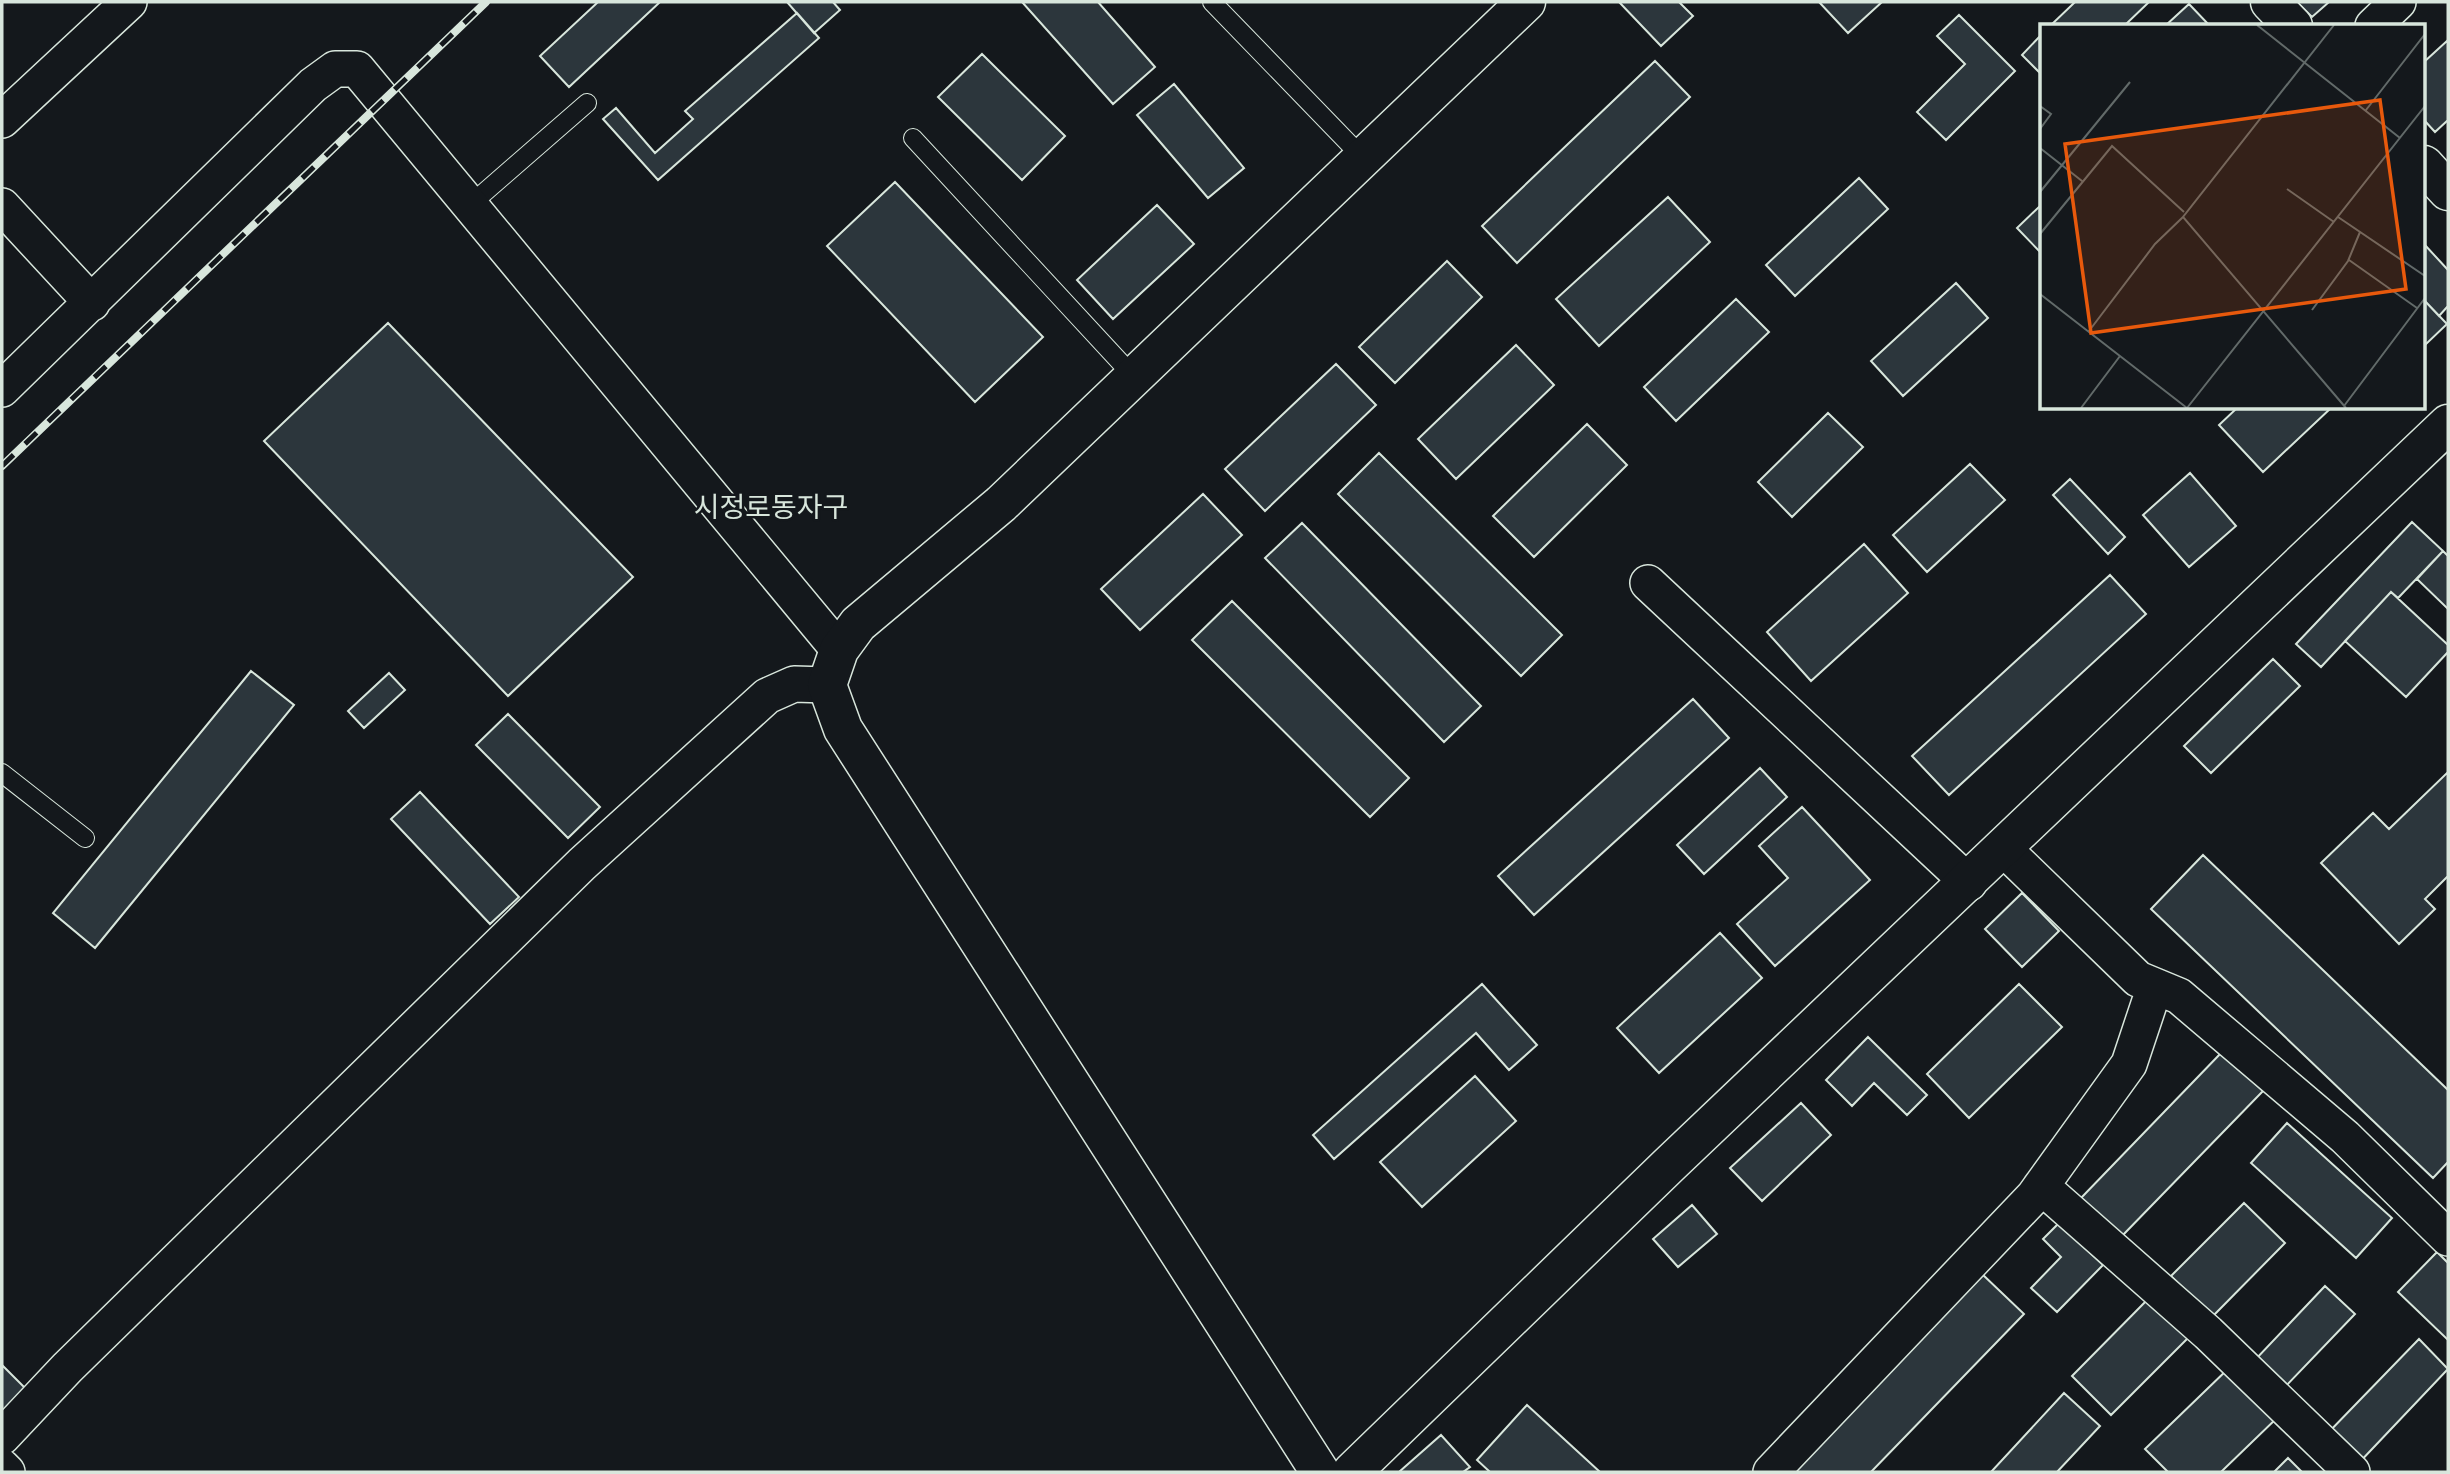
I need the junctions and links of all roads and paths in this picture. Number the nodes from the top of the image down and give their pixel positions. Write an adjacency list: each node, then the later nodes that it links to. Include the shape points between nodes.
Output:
1 (130, 2): 9 (street)
2 (1212, 2): 11 (lane)
3 (1527, 2): 11 (street)
4 (2270, 2): 6 (street)
5 (2398, 2): 7 (street)
6 (2291, 24)
7 (2375, 24)
8 (587, 103): 14 (lane)
9 (2, 120)
10 (913, 138): 17 (lane)
11 (1364, 159): 17 (street)
12 (2426, 167): 13 (street)
13 (2448, 191)
14 (471, 204): 16 (street, via 357,69 335,69 313,85); 21 (street)
15 (2, 206): 16 (street)
16 (92, 303): 18 (street)
17 (1135, 377): 21 (street, via 1001,504 858,624)
18 (2, 389)
19 (2448, 424): 24 (street)
20 (1648, 583): 25 (street)
21 (833, 668): 29 (street, via 766,696 592,854); 32 (street, via 843,729)
22 (2, 773): 23 (lane)
23 (85, 838)
24 (2004, 849): 25 (street); 26 (street, via 2138,979)
25 (1969, 883): 33 (street)
26 (2155, 986): 27 (street, via 2129,1064); 28 (street, via 2179,996 2345,1137)
27 (2041, 1186): 34 (street); 35 (street, via 2208,1333)
28 (2448, 1238)
29 (2, 1437)
30 (2, 1467): 31 (street)
31 (7, 1472)
32 (1320, 1472)
33 (1352, 1472)
34 (1771, 1472)
35 (2351, 1472)

